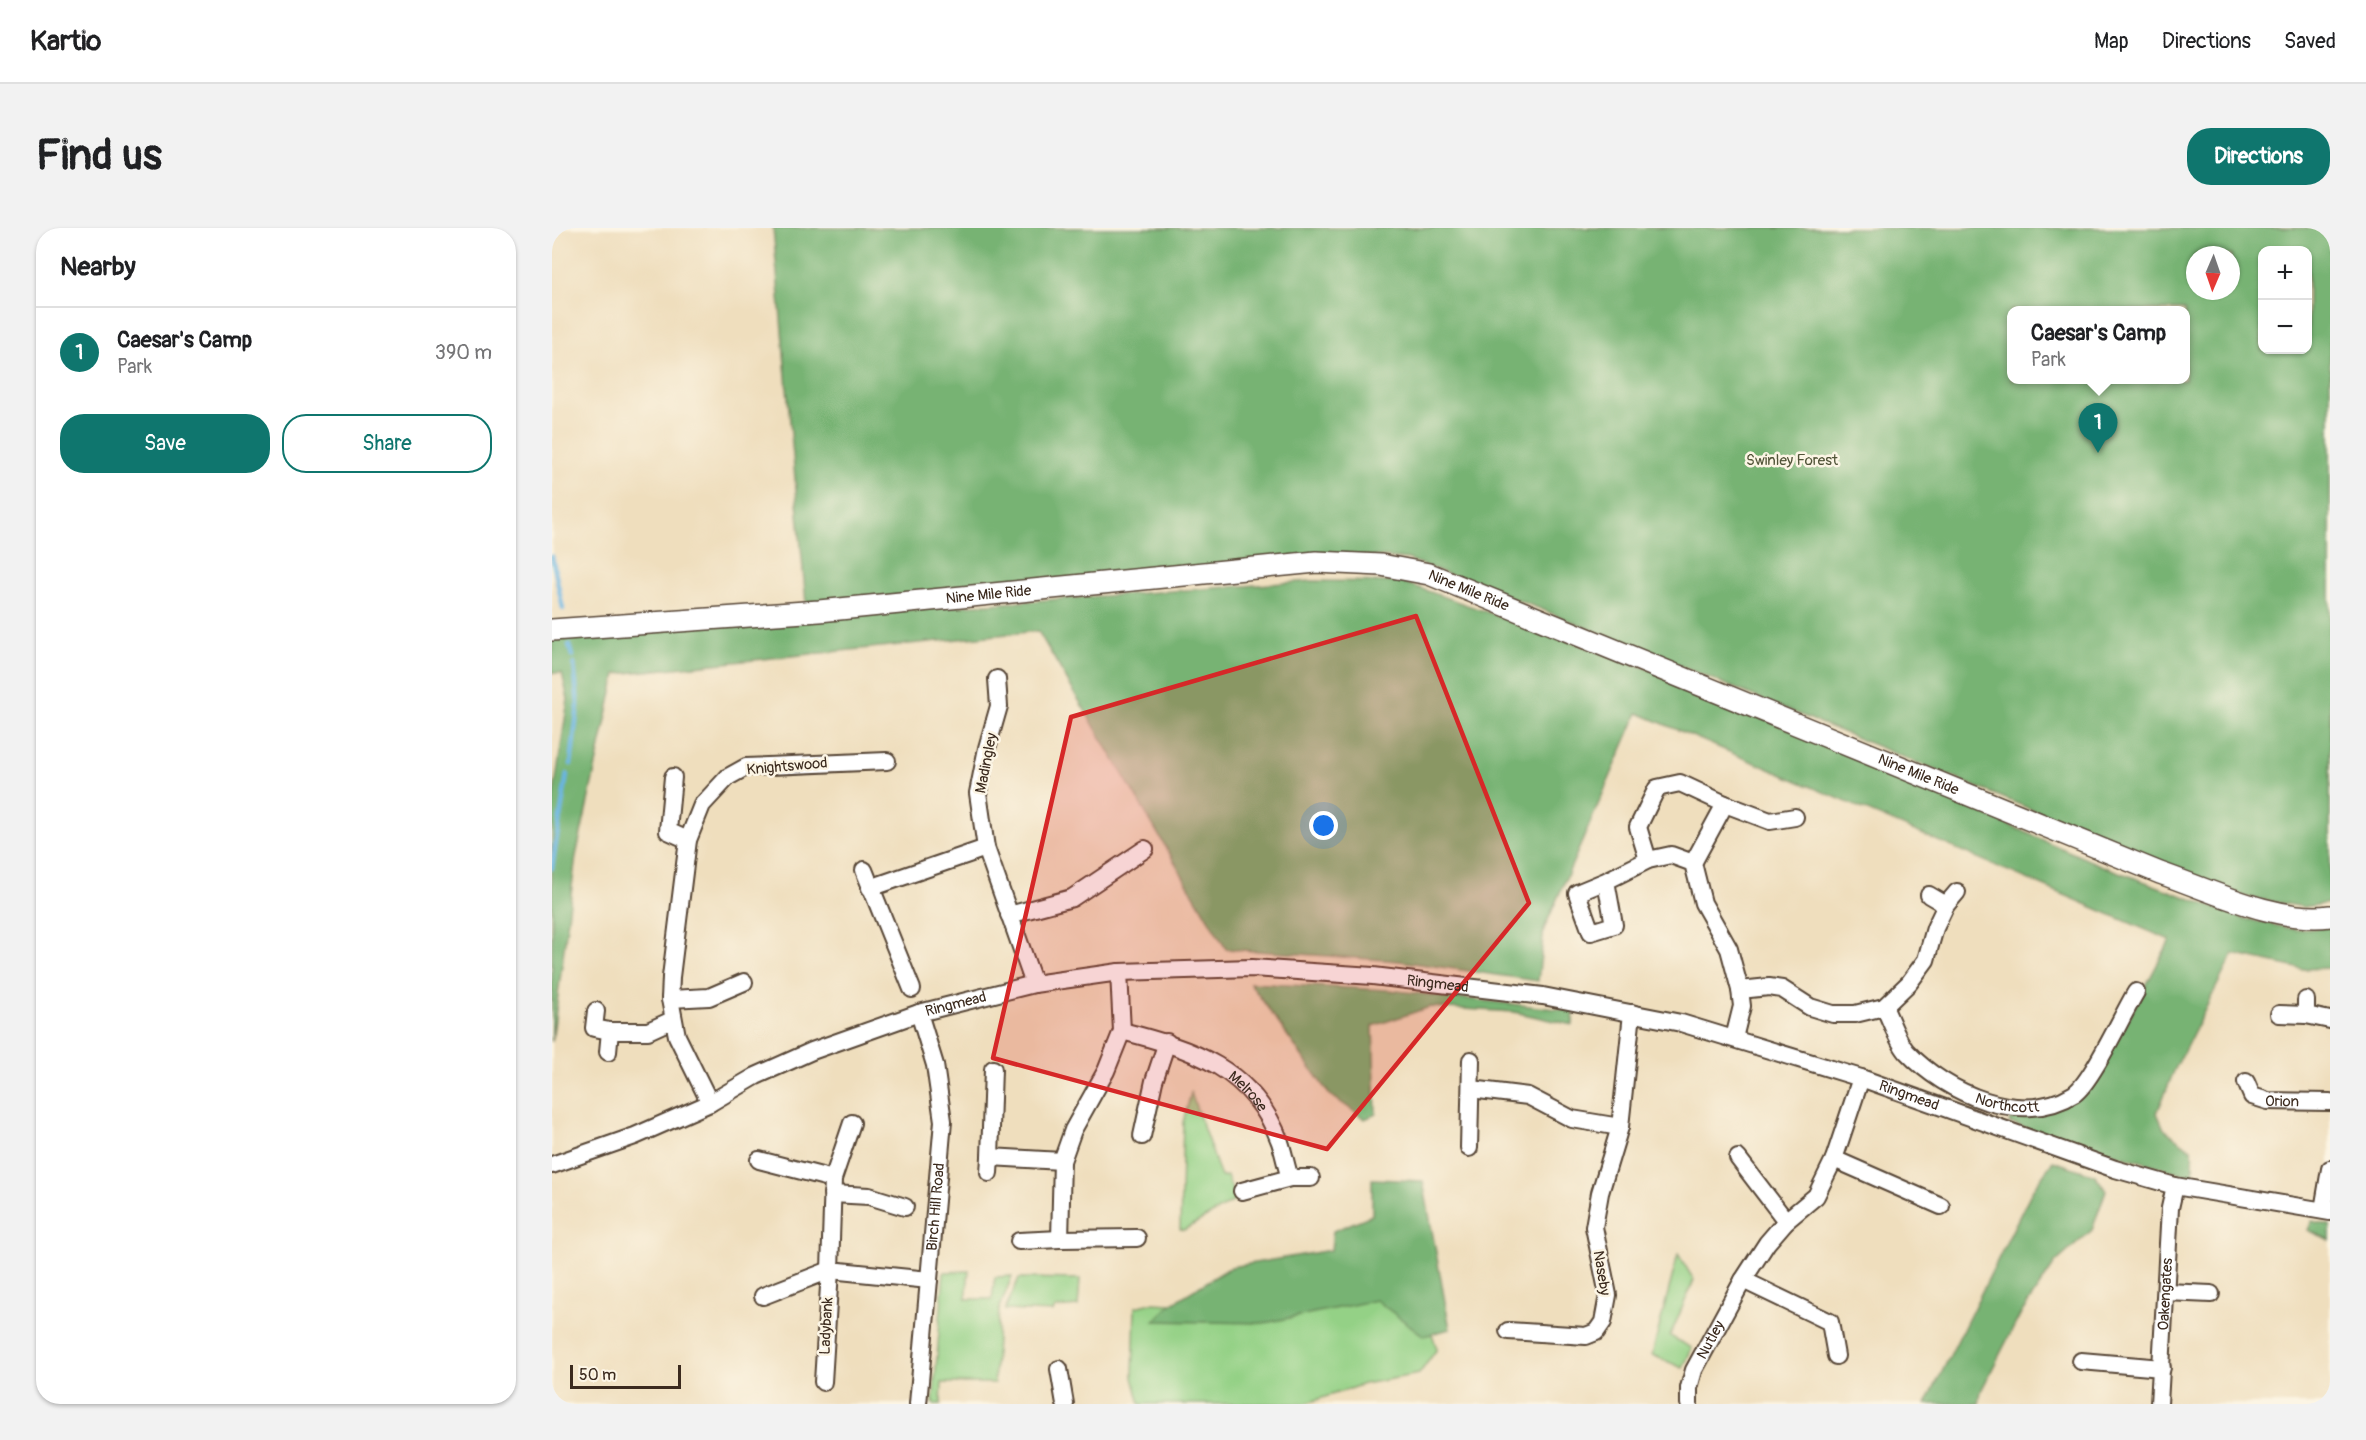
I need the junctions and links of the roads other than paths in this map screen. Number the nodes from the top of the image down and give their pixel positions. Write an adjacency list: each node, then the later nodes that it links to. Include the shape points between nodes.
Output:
1 (552, 630): 19 (main road, Nine Mile Ride, via 819,611 1316,562 1381,565 1429,574 2160,873 2262,908)
2 (997, 680): 8 (street, Madingley, via 999,706 978,793)
3 (887, 761): 7 (street, Knightswood, via 746,767 728,777 702,806)
4 (674, 777): 7 (street, via 668,831)
5 (1725, 804): 6 (street, via 1770,821); 10 (street, via 1680,783 1657,788 1638,827); 11 (street)
6 (1795, 817)
7 (688, 840): 26 (street, Knightswood)
8 (986, 848): 14 (street); 18 (street, Madingley)
9 (1145, 849): 18 (street, via 1072,898)
10 (1648, 860): 11 (street, via 1671,855); 13 (street)
11 (1693, 863): 24 (street, via 1703,903 1729,949)
12 (864, 870): 14 (street)
13 (1606, 880)
14 (870, 888): 23 (street)
15 (1956, 892): 17 (street)
16 (1929, 895): 17 (street)
17 (1946, 905): 27 (street, via 1926,960)
18 (1009, 915): 22 (street, Madingley)
19 (2330, 916)
20 (1119, 972): 22 (street, Ringmead); 29 (street, Ringmead, via 1243,968 1317,971 1543,996); 35 (street)
21 (744, 982): 26 (street, via 709,997)
22 (1034, 984): 30 (street, Ringmead)
23 (912, 989)
24 (1740, 990): 27 (street, via 1782,988 1810,1007 1833,1014 1856,1014); 36 (street, via 1742,1006)
25 (2136, 992): 27 (street, Northcott, via 2118,1008 2094,1068 2075,1093 2047,1105 2014,1109 1980,1099 1924,1066 1906,1050)
26 (670, 999): 32 (street, Knightswood)
27 (1884, 1007)
28 (596, 1011): 34 (street, via 594,1028)
29 (1632, 1013): 36 (street, Ringmead); 47 (street, Naseby)
30 (919, 1014): 45 (street, Ringmead, via 812,1051 756,1076); 69 (street, Birch Hill Road, via 935,1065 943,1121)
31 (2279, 1014): 33 (street, via 2306,1008)
32 (672, 1020): 34 (street, via 648,1031); 45 (street, Knightswood)
33 (2330, 1020)
34 (610, 1030): 38 (street)
35 (1122, 1031): 37 (street, Melrose); 53 (street, via 1106,1071 1073,1130)
36 (1734, 1038): 41 (street, Ringmead)
37 (1167, 1042): 48 (street); 56 (street, Melrose, via 1202,1056 1252,1093 1280,1142)
38 (608, 1052)
39 (1471, 1060): 43 (street)
40 (993, 1070): 53 (street, via 989,1165)
41 (1861, 1078): 51 (street, Nutley); 58 (street, Ringmead, via 2043,1145)
42 (2246, 1082): 44 (street, Orion, via 2252,1096 2268,1101)
43 (1471, 1089): 47 (street, via 1528,1096 1572,1119); 49 (street)
44 (2330, 1102)
45 (710, 1103): 54 (street, Ringmead, via 635,1136)
46 (852, 1123): 59 (street, Ladybank)
47 (1620, 1127): 74 (street, Naseby, via 1594,1227 1608,1295 1603,1322 1596,1332 1586,1336)
48 (1142, 1136)
49 (1468, 1148)
50 (1738, 1158): 64 (street)
51 (1834, 1159): 61 (street); 64 (street, Nutley, via 1816,1196)
52 (759, 1160): 59 (street)
53 (1062, 1161): 66 (street)
54 (552, 1165)
55 (2330, 1169): 63 (street)
56 (1290, 1178): 57 (street); 60 (street)
57 (1311, 1178)
58 (2175, 1185): 63 (street, Ringmead); 71 (street, Oakengates)
59 (832, 1186): 62 (street); 68 (street, Ladybank)
60 (1242, 1191)
61 (1941, 1206)
62 (905, 1207)
63 (2326, 1211)
64 (1786, 1221): 70 (street, Nutley)
65 (1137, 1238): 66 (street)
66 (1060, 1239): 67 (street)
67 (1019, 1241)
68 (830, 1270): 69 (street, Ladybank); 73 (street, Ladybank); 79 (street, Ladybank)
69 (929, 1280): 80 (street, Birch Hill Road)
70 (1743, 1280): 75 (street, via 1830,1322); 82 (street, Nutley, via 1694,1370)
71 (2166, 1292): 72 (street); 77 (street, Oakengates)
72 (2211, 1294)
73 (763, 1296)
74 (1508, 1332)
75 (1836, 1356)
76 (2081, 1361): 77 (street)
77 (2162, 1368): 83 (street, Oakengates)
78 (1059, 1369): 81 (street)
79 (823, 1382)
80 (918, 1404)
81 (1065, 1404)
82 (1689, 1404)
83 (2159, 1404)

